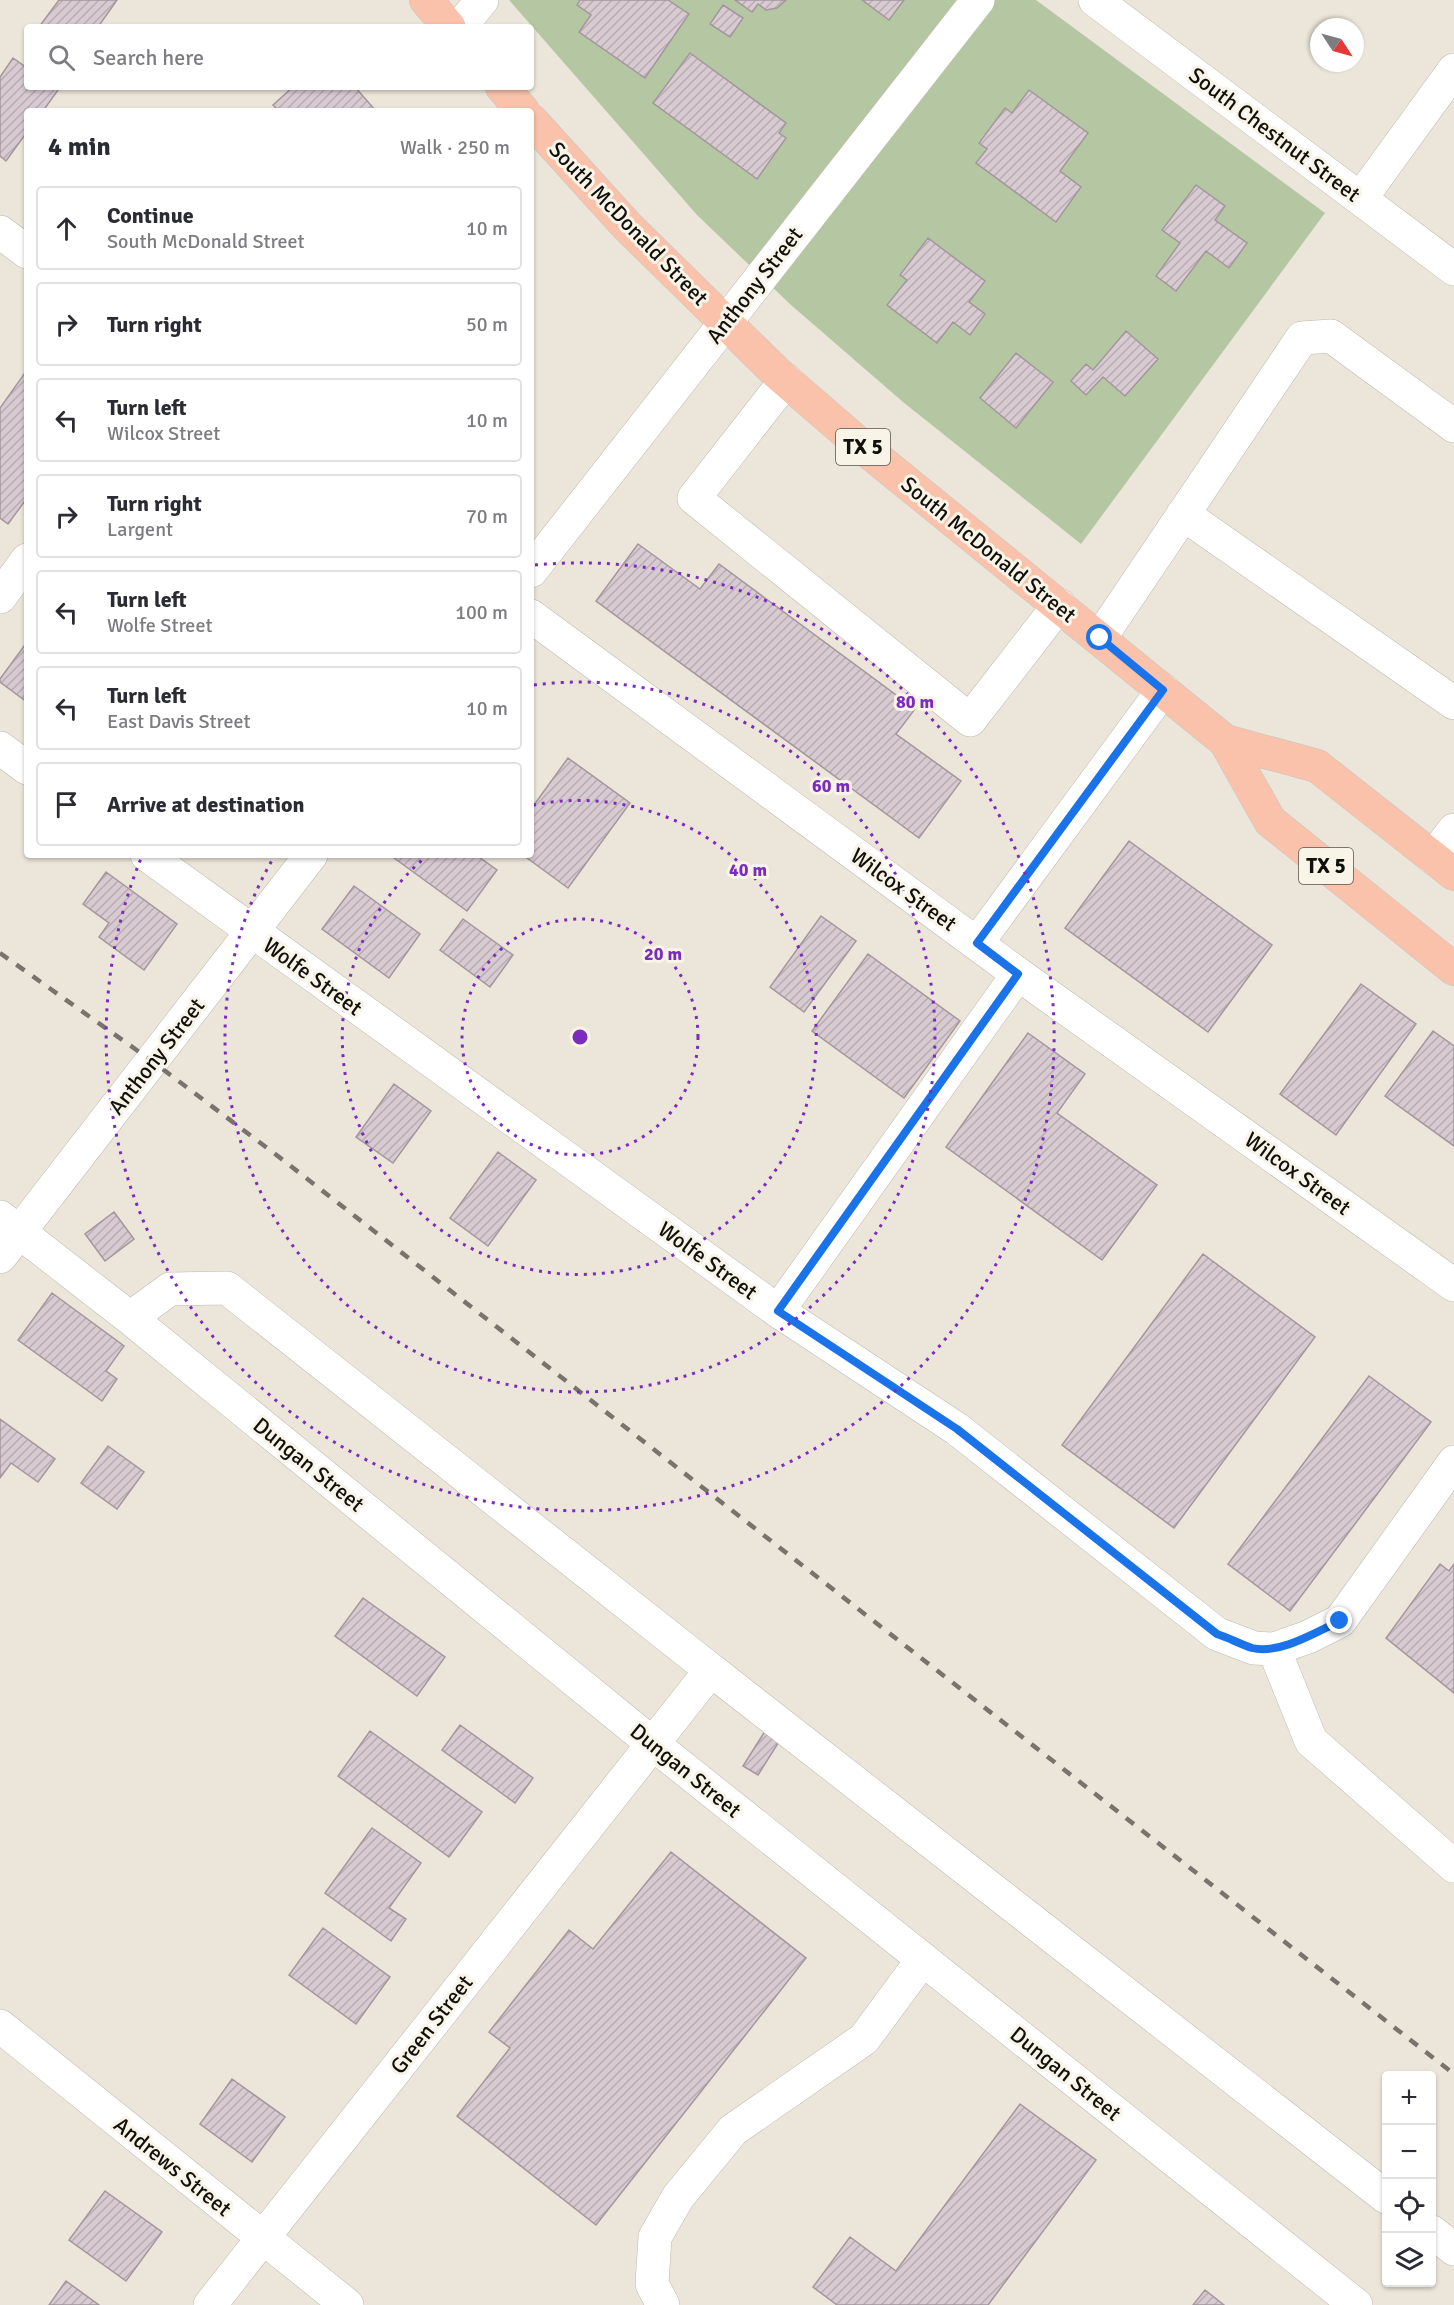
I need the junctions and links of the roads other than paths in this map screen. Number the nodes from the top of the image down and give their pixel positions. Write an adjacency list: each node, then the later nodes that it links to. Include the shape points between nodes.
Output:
1 (426, 0): 5 (main road)
2 (482, 0): 6 (street)
3 (978, 0): 15 (street, Anthony Street)
4 (1095, 0): 11 (street, South Chestnut Street)
5 (446, 24)
6 (462, 24)
7 (1454, 70): 11 (street)
8 (505, 90): 9 (main road)
9 (520, 108)
10 (534, 123): 15 (main road, South McDonald Street / TX 5, via 627,226)
11 (1361, 198): 14 (street, South Chestnut Street)
12 (0, 232): 13 (street)
13 (24, 250)
14 (1454, 268)
15 (725, 322): 16 (main road, South McDonald Street / TX 5); 20 (street, Anthony Street)
16 (786, 380): 22 (main road, South McDonald Street / TX 5); 22 (street, via 694,498 970,720)
17 (1454, 426): 18 (street, via 1331,336 1302,338)
18 (1183, 514): 24 (street); 26 (street)
19 (24, 564): 21 (street)
20 (534, 567)
21 (0, 597)
22 (1059, 605): 24 (main road, South McDonald Street / TX 5)
23 (534, 618): 35 (street, Wilcox Street)
24 (1100, 638): 25 (main road, South McDonald Street / TX 5)
25 (1163, 690): 27 (main road, South McDonald Street / TX 5); 35 (street)
26 (1454, 703)
27 (1225, 741): 33 (main road, South McDonald Street / TX 5, via 1317,766); 36 (main road, South McDonald Street / TX 5, via 1270,821)
28 (0, 748): 29 (street)
29 (24, 766)
30 (1454, 830): 33 (street)
31 (151, 858): 34 (street, Wolfe Street)
32 (309, 858): 34 (street, Anthony Street)
33 (1444, 866)
34 (252, 932): 38 (street, Anthony Street); 40 (street, Wolfe Street)
35 (977, 943): 37 (street, Wilcox Street)
36 (1454, 969)
37 (1018, 974): 39 (street, Wilcox Street); 40 (street)
38 (6, 1235): 41 (street, Dungan Street)
39 (1454, 1286)
40 (778, 1311): 43 (street, Wolfe Street, via 957,1429 1217,1634 1254,1648)
41 (130, 1318): 44 (street, via 170,1289 227,1288); 45 (street, Dungan Street)
42 (1454, 1462): 43 (street, via 1340,1621)
43 (1274, 1649): 46 (street, via 1311,1741)
44 (711, 1670): 45 (street, Green Street); 49 (street)
45 (653, 1743): 47 (street, Dungan Street); 51 (street, Green Street)
46 (1454, 1866)
47 (923, 1959): 55 (street, via 864,2039 733,2130 678,2196 656,2237 652,2284); 56 (street, Dungan Street)
48 (0, 2026): 51 (street, Andrews Street)
49 (1382, 2194)
50 (1432, 2233): 52 (street)
51 (262, 2237): 53 (street, Green Street); 54 (street, Andrews Street)
52 (1454, 2249)
53 (210, 2305)
54 (346, 2305)
55 (663, 2305)
56 (1356, 2305)

